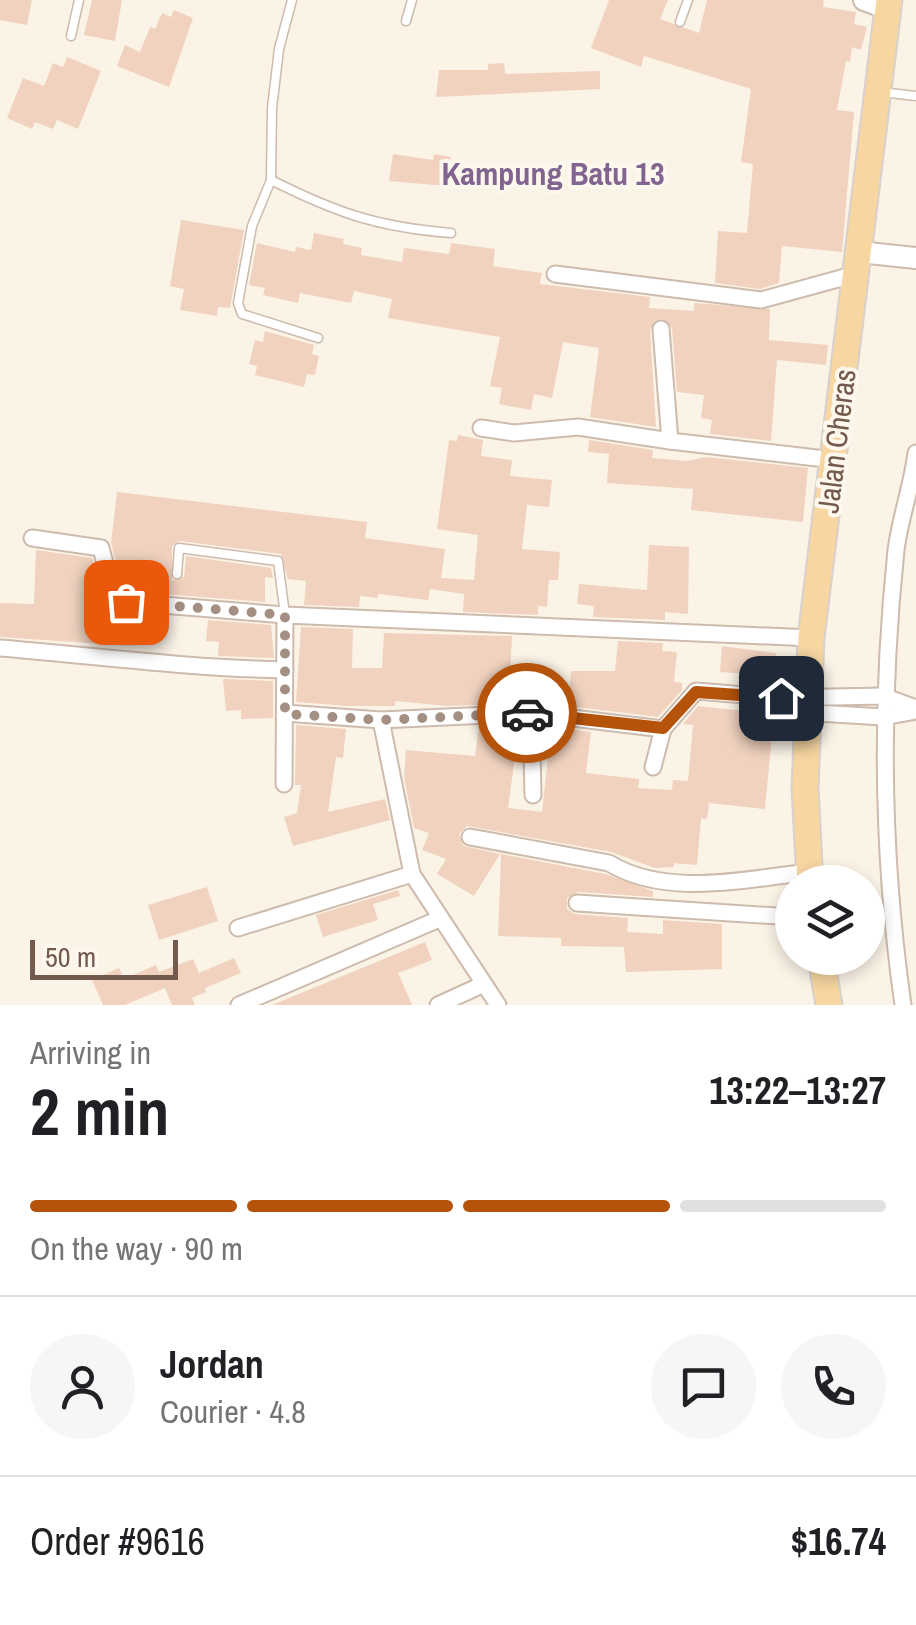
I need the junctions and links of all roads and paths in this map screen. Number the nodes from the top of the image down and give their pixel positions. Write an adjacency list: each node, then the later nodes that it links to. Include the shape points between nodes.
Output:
1 (79, 0): 8 (lane)
2 (292, 0): 11 (lane, via 274,88)
3 (412, 0): 6 (lane)
4 (688, 0): 7 (lane)
5 (880, 3): 9 (main road, Jalan Cheras)
6 (406, 21)
7 (680, 22)
8 (71, 36)
9 (878, 91): 10 (lane); 14 (main road, Jalan Cheras)
10 (916, 96)
11 (271, 180): 12 (lane, via 388,228); 17 (lane, via 252,226 238,302 255,322)
12 (451, 233)
13 (916, 258): 14 (street)
14 (857, 263): 15 (street, via 762,300); 21 (main road, Jalan Cheras)
15 (555, 274)
16 (662, 329): 19 (street)
17 (318, 338)
18 (481, 428): 19 (street, via 514,433 578,427)
19 (670, 442): 21 (street)
20 (916, 454): 22 (street)
21 (834, 460): 26 (main road, Jalan Cheras)
22 (912, 504): 29 (street, via 897,544)
23 (32, 538): 25 (street, via 101,548 112,590 126,602)
24 (177, 574): 25 (lane, via 179,548 278,560)
25 (285, 615): 26 (street); 28 (street)
26 (811, 638): 30 (main road, Jalan Cheras)
27 (0, 648): 28 (street, via 179,668)
28 (285, 670): 33 (street)
29 (883, 696): 30 (street); 31 (street); 34 (street)
30 (807, 705): 34 (street); 36 (street, via 696,692); 41 (main road, Jalan Cheras)
31 (916, 709): 34 (street)
32 (531, 713): 35 (street); 36 (street); 39 (street)
33 (285, 714): 35 (street); 38 (street)
34 (883, 718): 54 (street, via 883,808)
35 (381, 720): 42 (street)
36 (663, 728): 37 (street)
37 (653, 768)
38 (284, 784)
39 (532, 795)
40 (470, 837): 43 (street, via 669,883)
41 (809, 865)
42 (412, 874): 46 (street); 47 (street)
43 (775, 878)
44 (578, 903): 45 (street)
45 (775, 917)
46 (439, 918): 49 (street); 50 (street)
47 (238, 928)
48 (824, 975): 53 (main road)
49 (484, 984): 51 (street); 52 (street)
50 (239, 1005)
51 (438, 1005)
52 (498, 1005)
53 (828, 1005)
54 (903, 1005)

